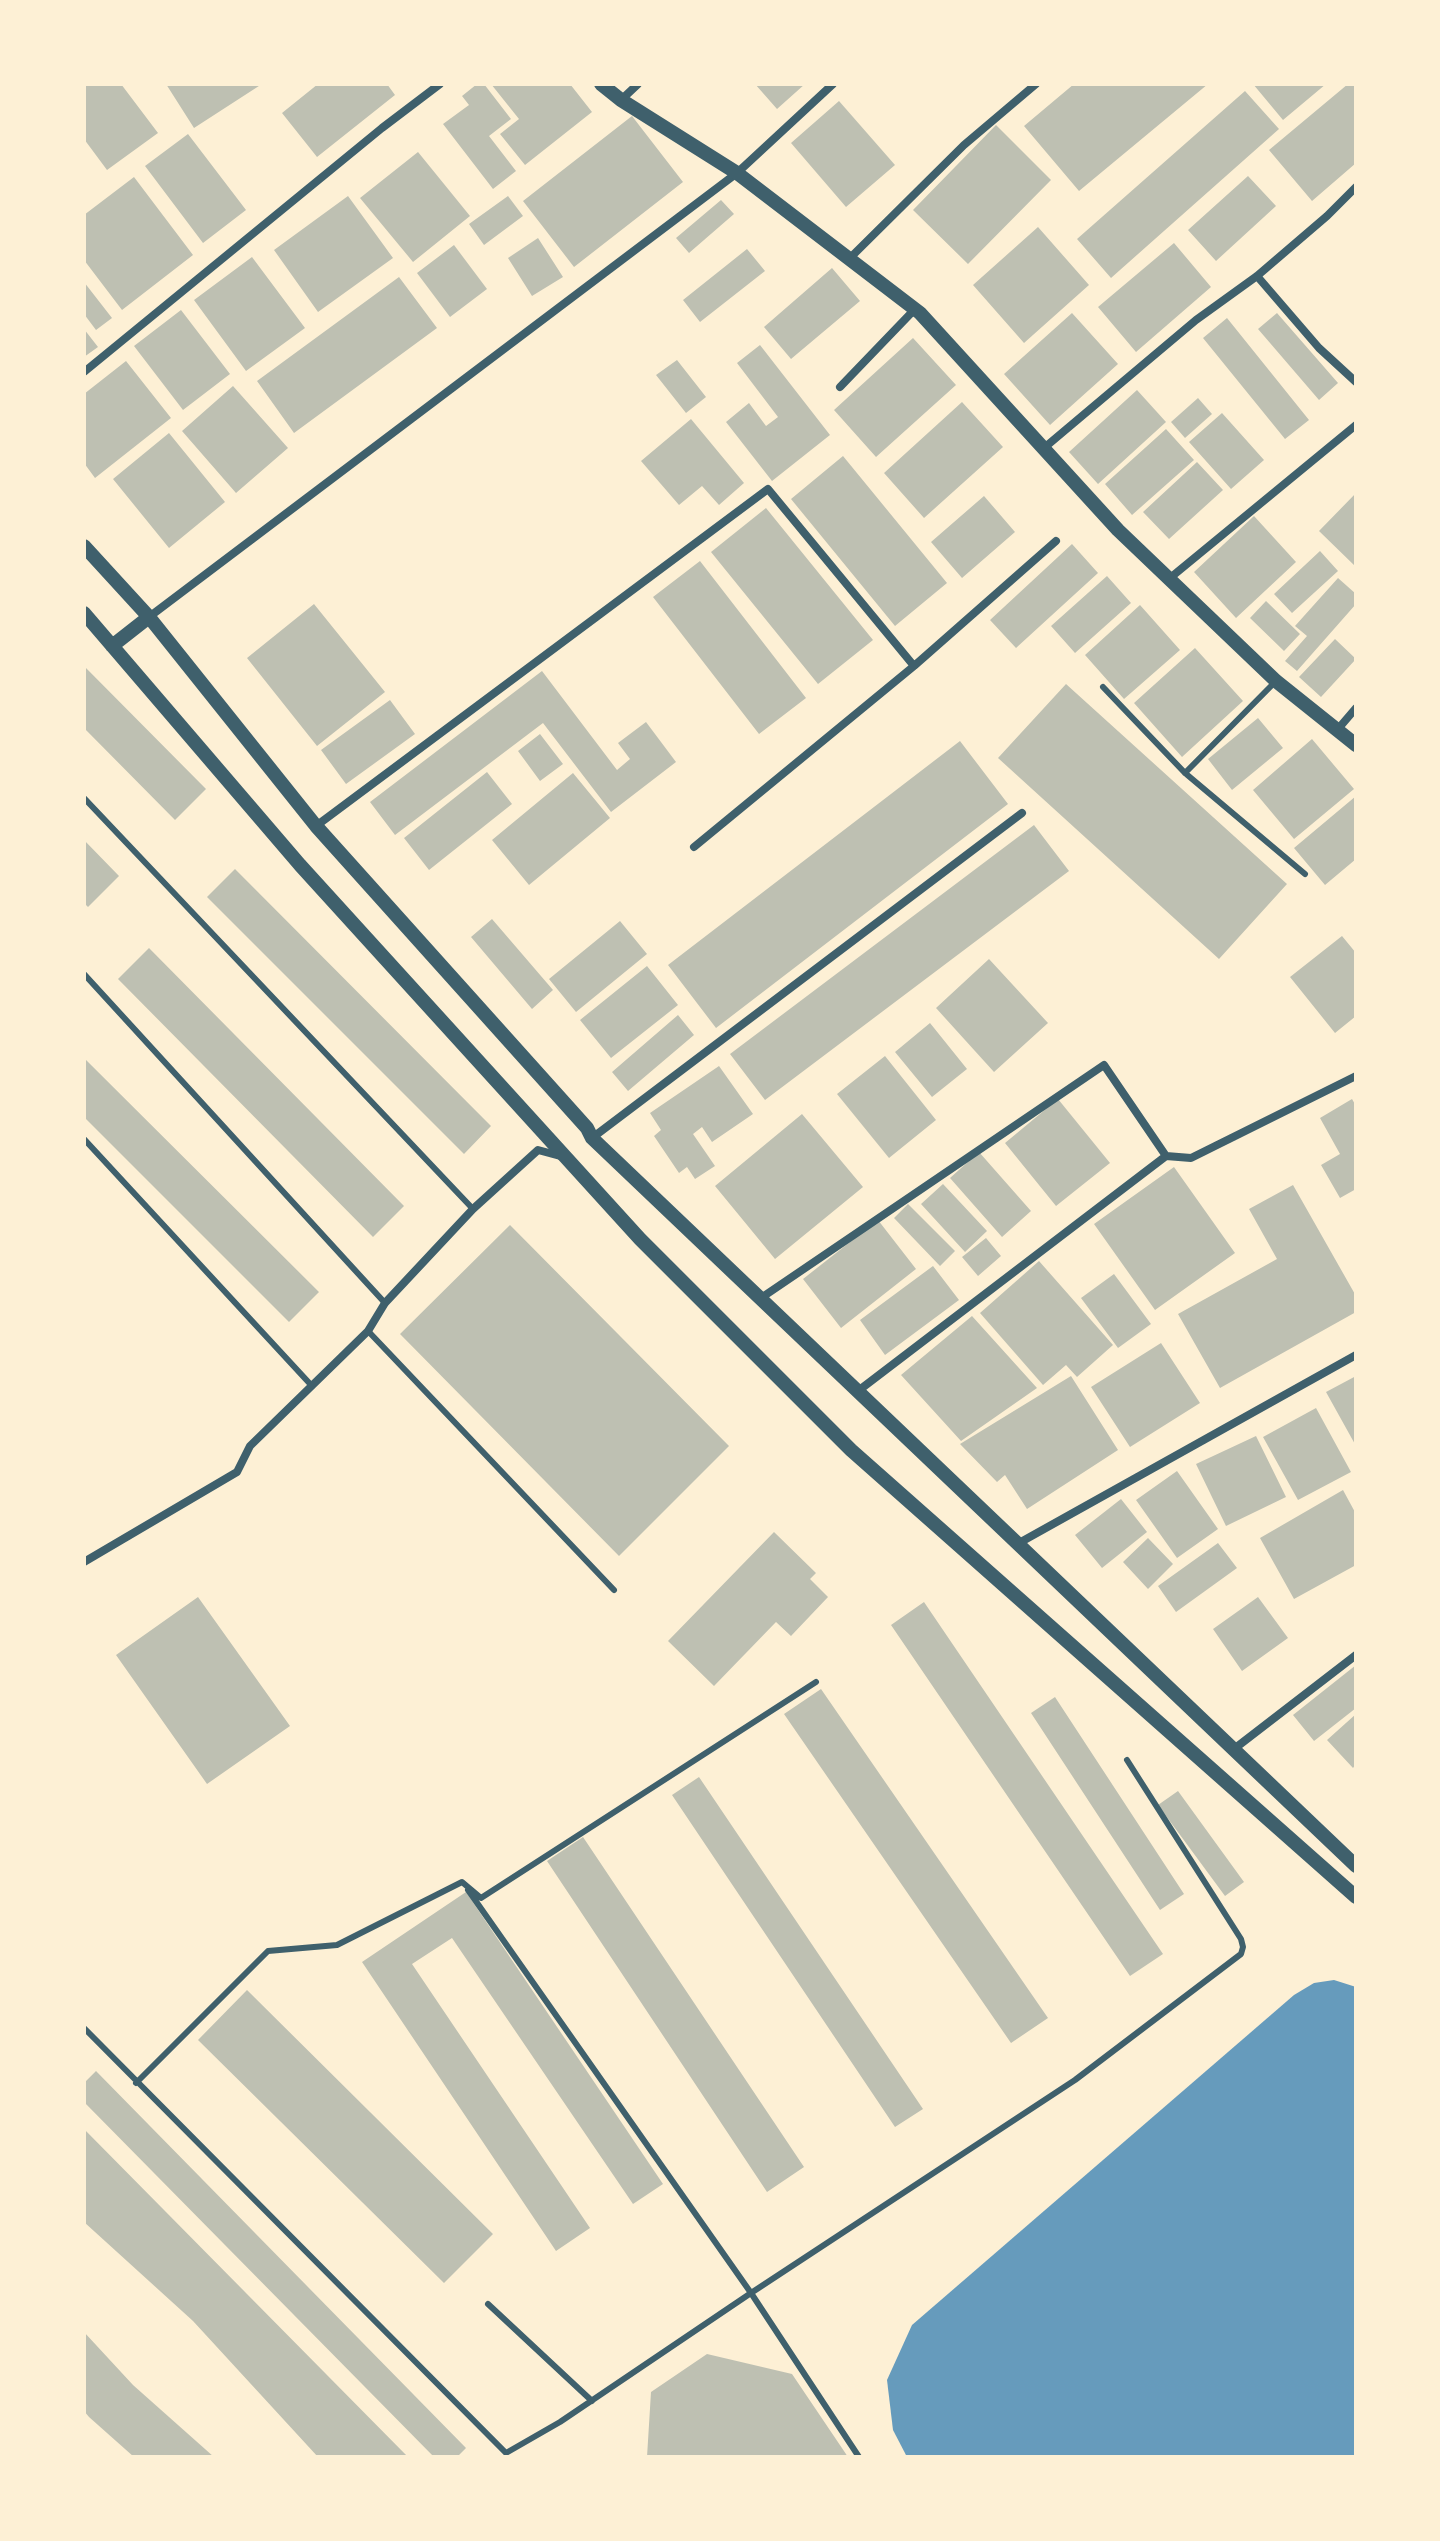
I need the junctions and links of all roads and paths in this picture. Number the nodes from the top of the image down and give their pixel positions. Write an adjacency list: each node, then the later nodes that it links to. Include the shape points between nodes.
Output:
1 (440, 84): 12 (street)
2 (601, 84): 6 (street)
3 (638, 84): 6 (street)
4 (833, 84): 7 (street)
5 (1036, 84): 9 (street, via 964,145)
6 (621, 100): 7 (street)
7 (737, 173): 9 (street); 21 (street)
8 (1356, 187): 10 (street)
9 (850, 258): 11 (street)
10 (1257, 276): 13 (street); 16 (street, via 1196,320)
11 (915, 309): 14 (street); 16 (street)
12 (84, 372)
13 (1356, 382)
14 (840, 387)
15 (1356, 425): 19 (street)
16 (1044, 448): 19 (street)
17 (1056, 541): 23 (street)
18 (84, 546): 21 (street)
19 (1170, 578): 24 (street)
20 (84, 613): 22 (street)
21 (149, 617): 22 (street); 32 (street)
22 (112, 646): 40 (street, via 300,865)
23 (914, 666): 32 (street, via 768,489); 33 (street)
24 (1276, 681): 27 (street); 29 (lane)
25 (1103, 687): 29 (lane)
26 (1356, 708): 27 (street)
27 (1338, 729): 28 (street)
28 (1356, 745)
29 (1185, 773): 34 (lane)
30 (84, 798): 41 (lane)
31 (1022, 813): 37 (street)
32 (316, 826): 37 (street)
33 (694, 847)
34 (1305, 874)
35 (84, 974): 43 (lane)
36 (1356, 1076): 39 (street, via 1191,1158)
37 (592, 1138): 42 (street)
38 (84, 1139): 46 (lane)
39 (1166, 1156): 42 (street, via 1104,1065); 47 (street)
40 (564, 1157): 41 (street, via 538,1150); 57 (street, via 851,1450)
41 (473, 1209): 43 (street)
42 (761, 1298): 47 (street)
43 (385, 1303): 44 (street)
44 (368, 1331): 46 (street); 50 (lane)
45 (1356, 1355): 48 (street)
46 (312, 1386): 49 (street, via 250,1446 237,1472)
47 (858, 1391): 48 (street)
48 (1019, 1543): 53 (street)
49 (84, 1562)
50 (614, 1590)
51 (1356, 1655): 53 (street)
52 (816, 1682): 56 (lane, via 481,1898)
53 (1234, 1749): 55 (street)
54 (1127, 1760): 60 (lane, via 1241,1939 1241,1954 1075,2080)
55 (1356, 1866)
56 (462, 1882): 59 (lane, via 337,1945 268,1951); 60 (lane)
57 (1356, 1897)
58 (84, 2028): 59 (lane)
59 (136, 2083): 63 (lane)
60 (751, 2293): 62 (lane); 64 (lane)
61 (488, 2304): 62 (lane)
62 (592, 2401): 63 (lane)
63 (508, 2455)
64 (859, 2457)

